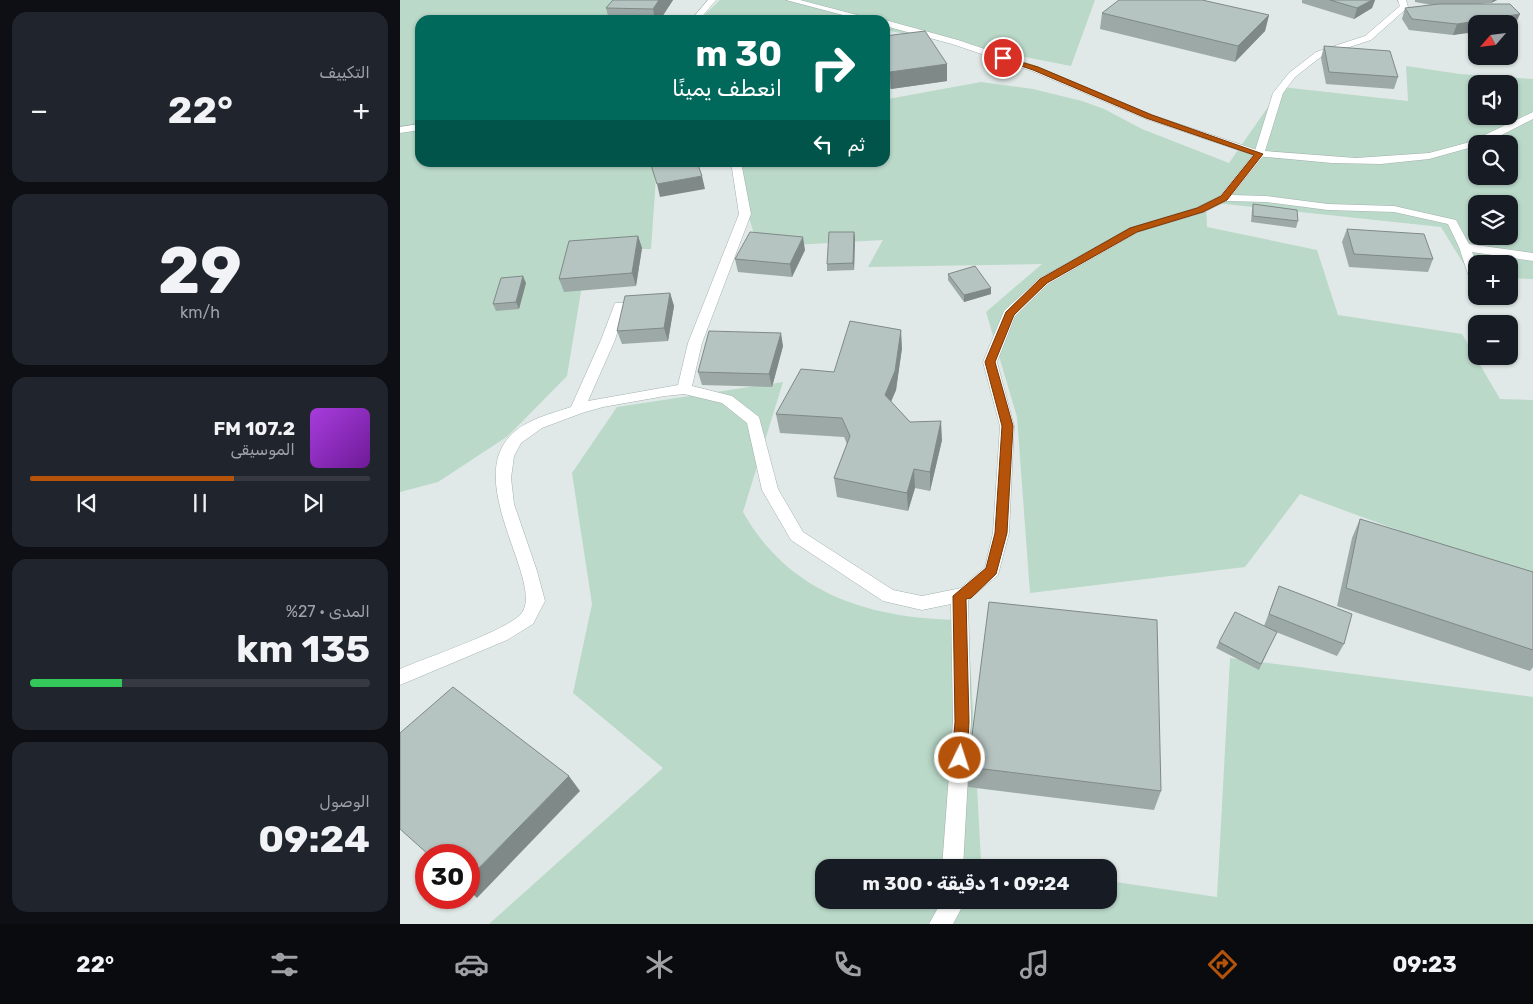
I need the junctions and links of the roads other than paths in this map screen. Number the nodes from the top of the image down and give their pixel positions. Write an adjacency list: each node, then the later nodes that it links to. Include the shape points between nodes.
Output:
1 (712, 0): 4 (street)
2 (790, 0): 5 (street)
3 (1402, 0): 10 (street, via 1404,7 1368,38 1318,54 1292,75 1278,93)
4 (699, 15)
5 (852, 15)
6 (890, 24): 10 (street, via 1036,68 1149,117)
7 (1533, 115): 10 (street, via 1453,151 1407,158 1343,160)
8 (415, 128): 9 (street)
9 (400, 130)
10 (1259, 154): 12 (street)
11 (737, 167): 17 (street, via 745,214 696,343)
12 (1224, 198): 13 (street, via 1394,209 1452,222); 19 (street, via 1200,210 1134,230 1044,281 1010,314 990,362 1007,426 1001,533 992,570 966,594)
13 (1465, 247): 14 (street); 15 (street)
14 (1468, 256)
15 (1533, 257)
16 (619, 306): 18 (street, via 608,340)
17 (684, 390): 18 (street, via 602,402); 19 (street, via 727,400 754,421 770,490 797,536 889,596 922,604)
18 (577, 410): 20 (street, via 538,424 515,440 507,456 503,478 506,504 536,600 528,619 501,635)
19 (959, 596): 21 (street, via 962,722)
20 (400, 676)
21 (953, 859)
22 (950, 909): 23 (street)
23 (940, 924)

